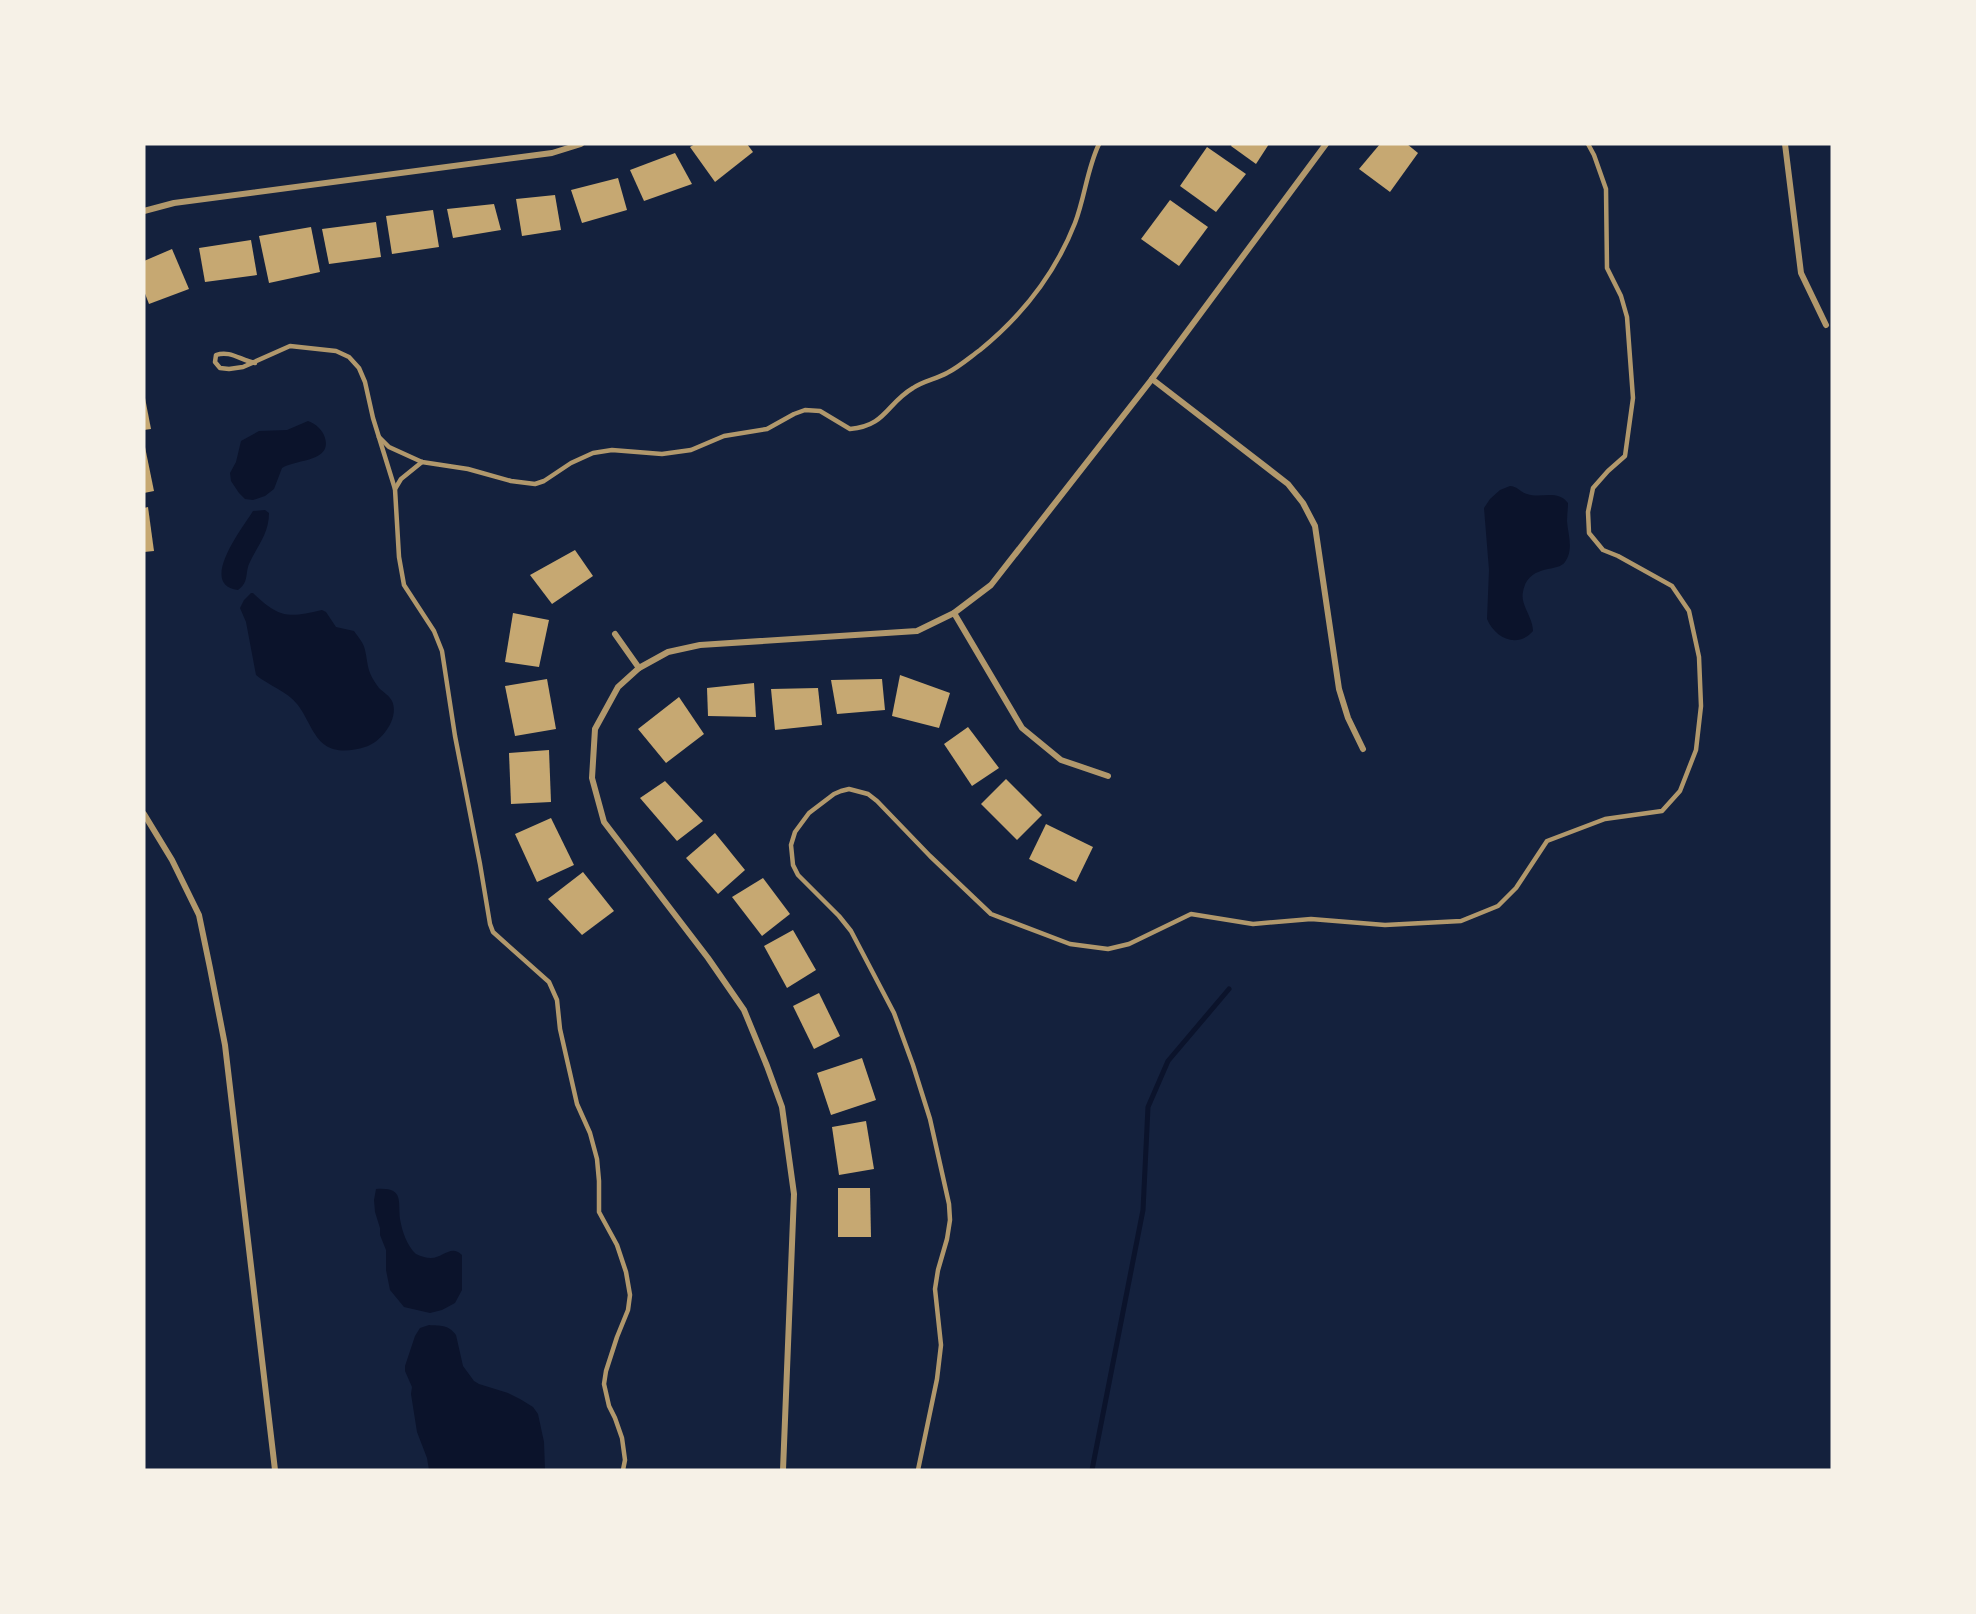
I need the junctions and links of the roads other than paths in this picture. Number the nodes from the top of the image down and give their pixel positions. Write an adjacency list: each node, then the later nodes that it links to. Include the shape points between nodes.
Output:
1 (581, 144): 6 (street, via 552,153 174,203)
2 (1099, 144): 11 (lane, via 1074,224 1047,278 1029,303 965,362 913,387 873,424 850,429 820,411 805,410 767,429 724,435 691,450 662,454 612,450 593,453 535,484)
3 (1326, 144): 9 (street)
4 (1588, 144): 22 (lane, via 1606,189 1607,268 1627,317 1633,398 1625,456 1593,488 1589,532 1603,550 1672,586 1689,611 1699,657 1701,705 1696,750 1680,790 1662,811 1605,819 1547,841 1516,888 1498,906 1461,921 1385,925 1311,919 1253,924 1191,914 1129,944 1108,949 1070,944 991,914 868,794 849,789 834,794 809,813 795,832 791,855 798,875 851,931 894,1013 930,1119 949,1204 947,1239 935,1289 941,1345)
5 (1785, 144): 7 (street, via 1801,273)
6 (144, 211)
7 (1826, 325)
8 (255, 363): 8 (lane, via 230,369 220,368 215,362 216,355 223,352); 10 (lane, via 290,346 336,351 349,357 365,382)
9 (1152, 379): 13 (street, via 991,585); 16 (street, via 1287,484 1303,503 1315,526 1339,689)
10 (380, 437): 11 (lane, via 389,447); 12 (lane)
11 (422, 462): 12 (lane)
12 (395, 489): 20 (lane, via 404,585 434,631 442,651 490,924 493,932 549,982 557,1000 577,1104 597,1159 599,1212 626,1272 628,1311 604,1378 609,1406 622,1438)
13 (954, 614): 15 (street, via 917,631 700,645 668,652); 17 (street, via 1022,728 1061,760)
14 (615, 634): 15 (street)
15 (639, 668): 21 (street, via 618,687 596,729 592,778 604,822 744,1010 782,1107 794,1194)
16 (1363, 749)
17 (1108, 776)
18 (144, 814): 19 (street, via 199,915 208,957 225,1044)
19 (275, 1470)
20 (623, 1470)
21 (783, 1470)
22 (918, 1470)

